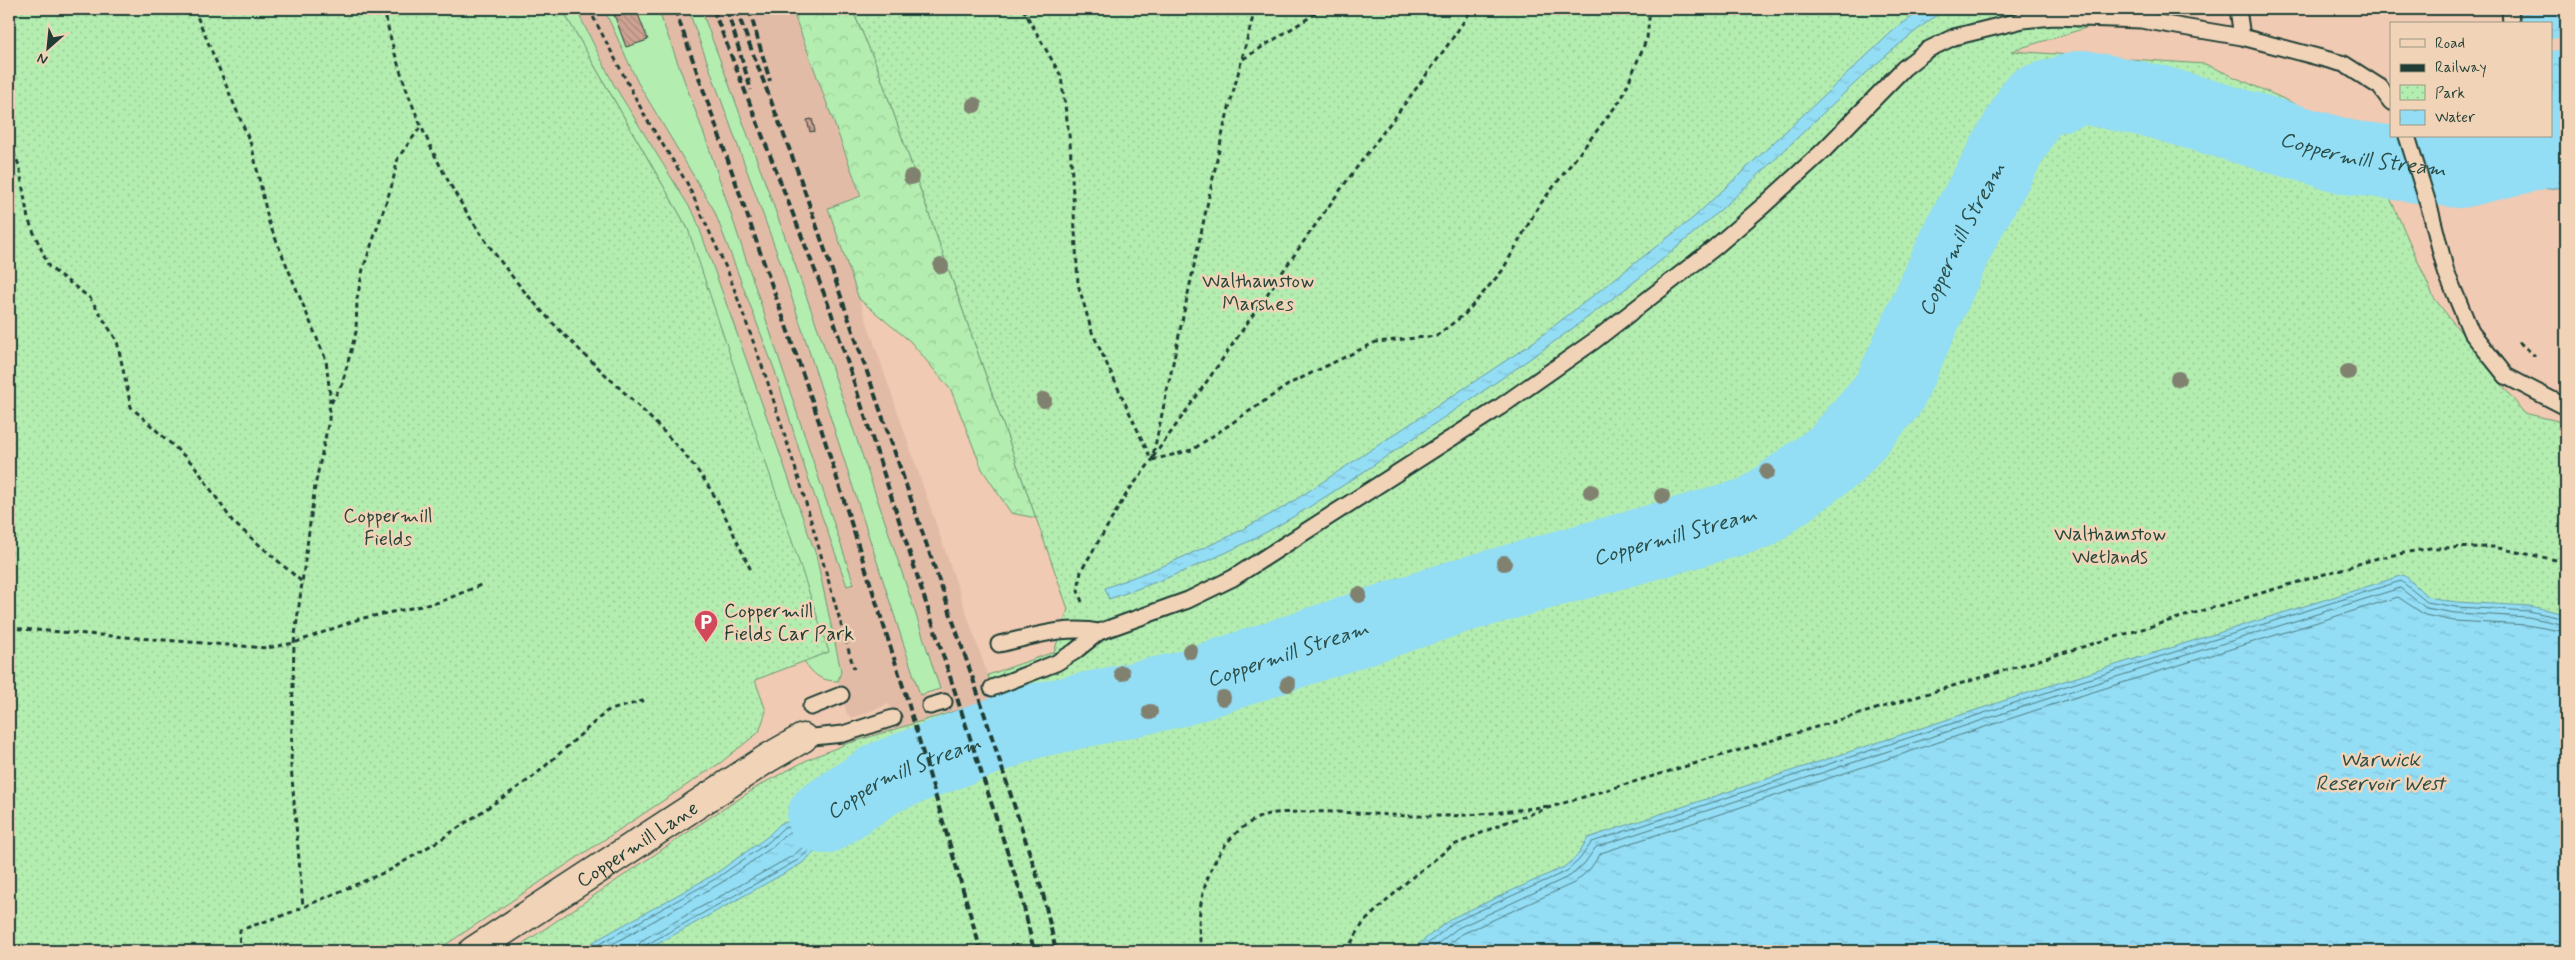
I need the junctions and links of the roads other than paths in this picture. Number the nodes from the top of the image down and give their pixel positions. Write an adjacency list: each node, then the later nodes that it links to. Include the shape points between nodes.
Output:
1 (2238, 9): 4 (lane)
2 (2510, 9): 3 (lane)
3 (2512, 22)
4 (2242, 36): 5 (lane, via 2344,64 2380,87); 8 (lane, via 2141,20 2053,17 2023,20 1954,37 1928,50 1904,68 1824,150 1764,205 1594,341 1475,424 1233,578 1188,600)
5 (2390, 101)
6 (2408, 138): 7 (lane, via 2446,272 2471,332 2506,376)
7 (2566, 407)
8 (1099, 632): 9 (lane, via 1061,630); 10 (lane, via 1056,663)
9 (999, 644)
10 (992, 688)
11 (841, 695): 12 (lane)
12 (811, 707)
13 (894, 718): 14 (lane, via 843,734)
14 (803, 738): 15 (street, Coppermill Lane)
15 (473, 951)

